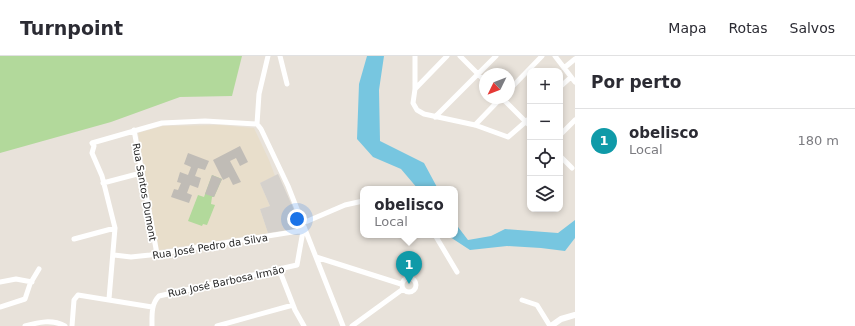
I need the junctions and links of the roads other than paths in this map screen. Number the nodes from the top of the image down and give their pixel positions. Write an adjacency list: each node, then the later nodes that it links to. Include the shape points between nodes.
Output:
1 (268, 56): 24 (street, via 259,94)
2 (280, 56): 14 (street)
3 (415, 56): 17 (street)
4 (447, 56): 17 (street)
5 (460, 56): 11 (street)
6 (496, 56): 11 (street)
7 (542, 56): 15 (street)
8 (555, 56): 10 (street)
9 (575, 59): 10 (street)
10 (564, 68): 12 (street)
11 (478, 74): 20 (street)
12 (571, 77): 13 (street); 16 (street)
13 (575, 82)
14 (287, 84)
15 (515, 84)
16 (563, 84)
17 (415, 89): 20 (street, via 415,107 420,112)
18 (496, 104): 25 (street)
19 (509, 104): 21 (street)
20 (435, 117): 25 (street)
21 (527, 120)
22 (575, 120): 27 (street)
23 (527, 123): 25 (street, via 508,137)
24 (257, 124): 26 (street, via 205,121 162,123); 33 (street)
25 (474, 125)
26 (134, 130): 30 (street, Rua Santos Dumont); 31 (street, via 92,143 92,153)
27 (563, 132)
28 (563, 159): 29 (street)
29 (572, 168)
30 (142, 173): 31 (street); 38 (street, Rua Santos Dumont)
31 (103, 183): 34 (street)
32 (360, 203): 33 (street)
33 (303, 223): 35 (street)
34 (116, 228): 37 (street); 39 (street)
35 (304, 230): 38 (street, Rua José Pedro da Silva); 40 (street); 42 (street, Rua José Barbosa Irmão, via 298,265)
36 (437, 238): 43 (street)
37 (74, 239)
38 (156, 254): 39 (street, Rua José Pedro da Silva, via 131,257)
39 (114, 255): 46 (street)
40 (316, 257): 58 (street); 59 (street, via 402,287)
41 (39, 269): 45 (street)
42 (280, 269): 48 (street); 50 (street, Rua José Barbosa Irmão, via 166,294 156,299)
43 (457, 272)
44 (0, 282): 45 (street, via 16,279)
45 (32, 282): 49 (street, via 25,299)
46 (109, 299): 50 (street); 54 (street, via 81,295 76,297)
47 (522, 300): 60 (street, via 537,305)
48 (293, 305): 56 (street); 57 (street)
49 (0, 307)
50 (152, 307): 55 (street)
51 (575, 315): 60 (street)
52 (25, 326): 53 (street, via 50,321)
53 (65, 326)
54 (72, 326)
55 (152, 326)
56 (216, 326)
57 (304, 326)
58 (343, 326)
59 (352, 326)
60 (550, 326)

